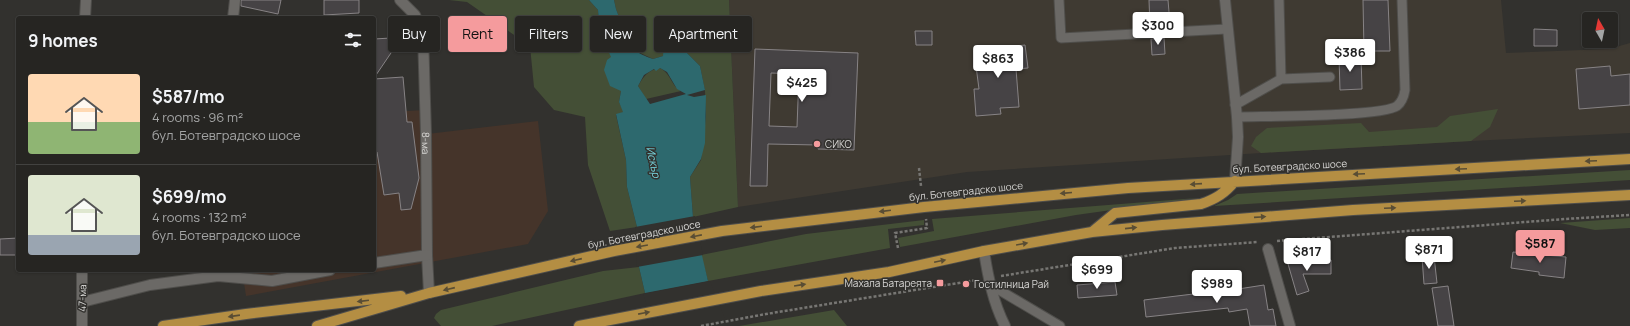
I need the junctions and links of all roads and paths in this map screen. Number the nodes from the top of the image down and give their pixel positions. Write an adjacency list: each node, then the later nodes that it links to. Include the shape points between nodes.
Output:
1 (86, 0): 8 (street)
2 (235, 0): 9 (street)
3 (400, 0): 27 (street, 8-ма, via 415,15 423,34)
4 (1059, 0): 10 (lane, via 1061,38)
5 (1225, 0): 10 (street)
6 (1279, 0): 12 (lane)
7 (1402, 0): 14 (lane, via 1405,90 1401,102 1396,106 1360,113)
8 (85, 16)
9 (233, 16)
10 (1227, 29): 13 (street)
11 (1330, 77): 12 (lane)
12 (1281, 78): 13 (lane)
13 (1235, 105): 14 (street)
14 (1237, 117): 17 (street)
15 (1630, 159): 17 (main road, бул. Ботевградско шосе, one-way to 17)
16 (919, 168): 18 (path)
17 (1235, 181): 22 (main road, via 1221,196 1211,201 1115,213); 35 (main road, бул. Ботевградско шосе, one-way to 35, via 1027,196 722,231 614,251)
18 (921, 186)
19 (1630, 195): 22 (main road, one-way to 19, via 1353,210)
20 (1630, 215): 24 (path)
21 (925, 218): 25 (path, via 927,228 895,233)
22 (1092, 232): 26 (main road, one-way to 22)
23 (1259, 242): 32 (path, via 1175,248)
24 (1271, 245): 44 (street)
25 (898, 248)
26 (984, 251): 32 (street); 40 (main road, one-way to 26, via 761,291 889,272)
27 (427, 255): 28 (street); 35 (street, 8-ма)
28 (376, 263)
29 (82, 272): 36 (street, 47-ма)
30 (319, 272): 31 (street, via 272,281)
31 (242, 274): 36 (street, via 150,285)
32 (989, 281): 34 (path); 42 (street, via 998,313); 43 (lane)
33 (905, 286): 34 (path)
34 (906, 291): 41 (path)
35 (429, 293): 38 (main road, one-way to 38); 39 (main road, бул. Ботевградско шосе)
36 (82, 302): 37 (street, 47-ма)
37 (82, 326)
38 (164, 326)
39 (317, 326)
40 (579, 326)
41 (701, 326)
42 (1005, 326)
43 (1060, 326)
44 (1290, 326)

